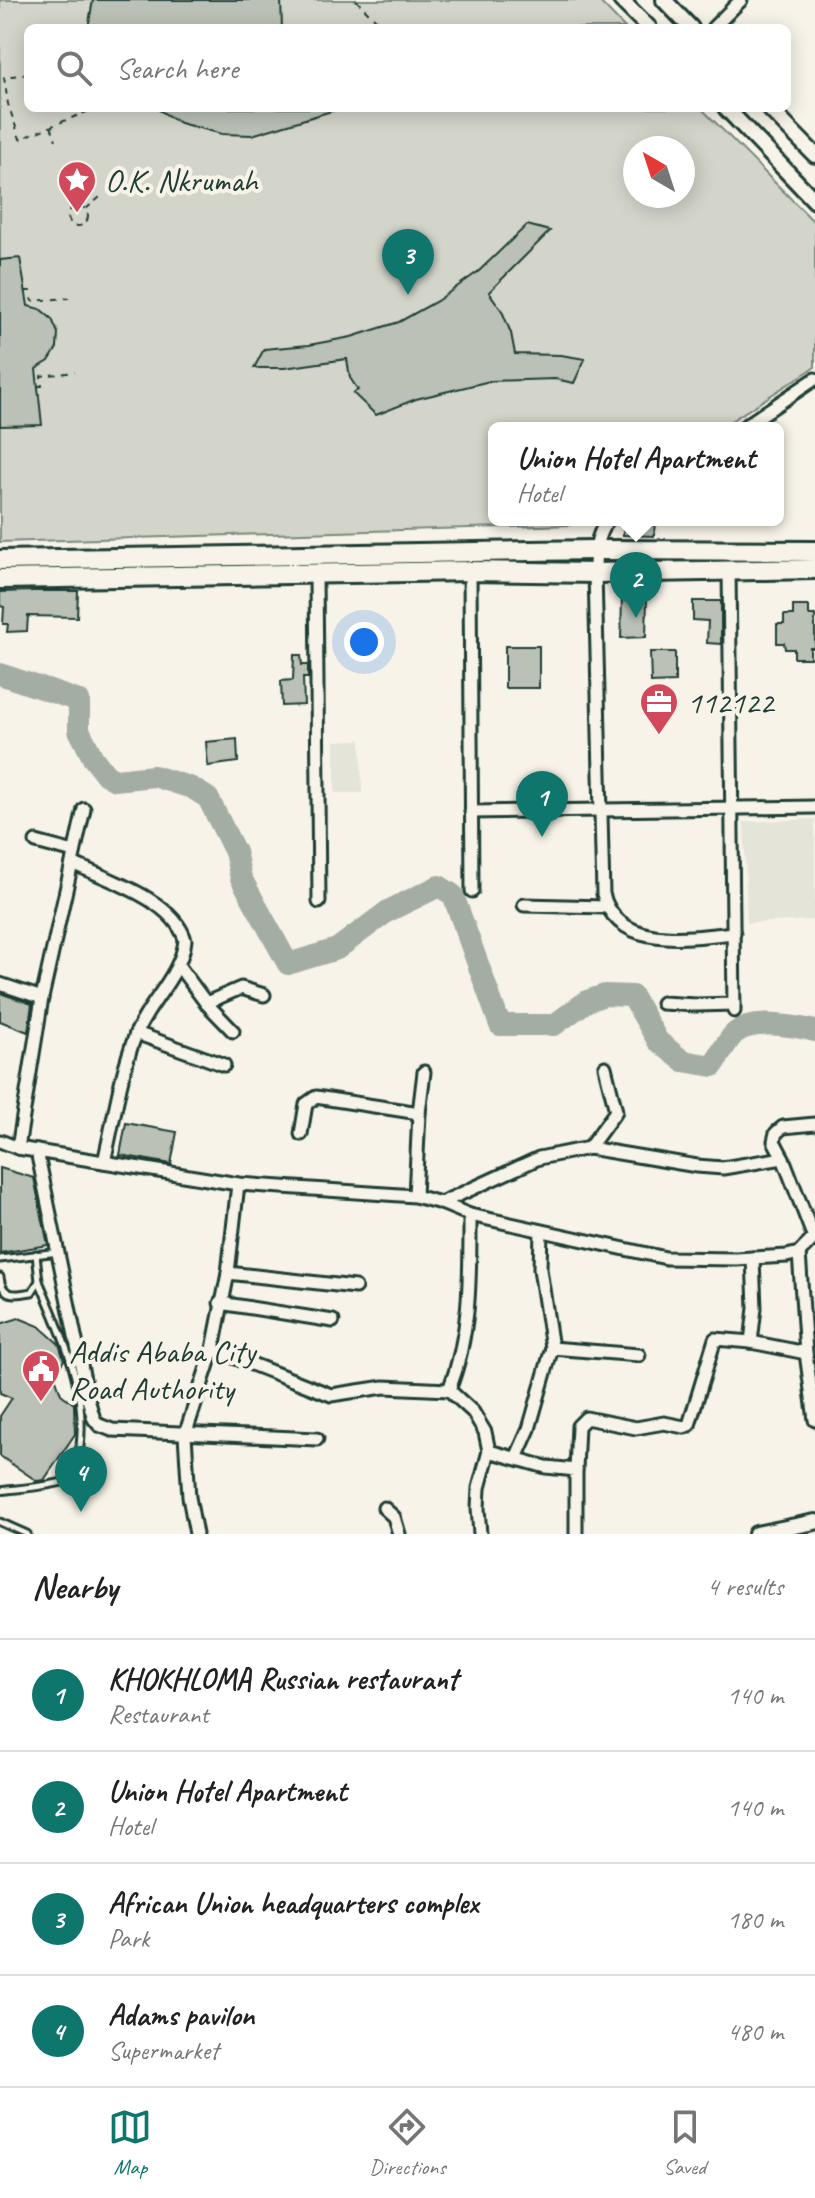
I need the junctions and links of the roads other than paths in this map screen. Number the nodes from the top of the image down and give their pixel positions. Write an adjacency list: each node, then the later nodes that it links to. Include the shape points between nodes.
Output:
1 (621, 0): 4 (street)
2 (664, 0): 5 (street)
3 (741, 0): 6 (street)
4 (645, 24)
5 (687, 24)
6 (717, 24)
7 (730, 112): 10 (street)
8 (773, 112): 9 (street)
9 (815, 155)
10 (815, 201)
11 (815, 379): 12 (street)
12 (751, 422)
13 (604, 526): 14 (street)
14 (595, 550): 15 (main road); 17 (main road); 21 (street)
15 (815, 551)
16 (0, 560): 17 (main road)
17 (327, 567): 20 (main road); 22 (main road); 31 (street)
18 (729, 569): 19 (main road); 21 (main road); 26 (street)
19 (815, 569)
20 (470, 571): 21 (main road); 27 (street)
21 (595, 573): 25 (street)
22 (0, 579)
23 (815, 807): 26 (street)
24 (84, 809): 29 (street)
25 (601, 809): 26 (street); 27 (street); 33 (street)
26 (731, 809): 34 (street)
27 (471, 812): 30 (street)
28 (36, 842): 29 (street)
29 (73, 858): 35 (street, via 166,911 185,940); 38 (street)
30 (472, 891)
31 (319, 902)
32 (524, 905): 33 (street)
33 (606, 907): 34 (street, via 619,922 645,936)
34 (734, 933): 40 (street, via 734,1007)
35 (178, 965): 39 (street); 42 (street)
36 (0, 984): 38 (street)
37 (264, 995): 39 (street, via 241,988)
38 (42, 998): 50 (street)
39 (206, 1003): 41 (street)
40 (662, 1003)
41 (233, 1031)
42 (136, 1033): 43 (street); 54 (street)
43 (224, 1065)
44 (605, 1067): 51 (street, via 616,1111)
45 (424, 1072): 46 (street)
46 (419, 1113): 48 (street, via 316,1097 306,1104); 56 (street)
47 (815, 1124): 53 (street, via 783,1127 776,1133 774,1141)
48 (301, 1134)
49 (0, 1141): 50 (street)
50 (18, 1148): 52 (street)
51 (589, 1148): 53 (street, via 723,1168); 57 (street, via 539,1158)
52 (37, 1151): 54 (street); 61 (street)
53 (783, 1158): 60 (street)
54 (104, 1162): 55 (street)
55 (238, 1184): 56 (street); 66 (street)
56 (415, 1196): 57 (street)
57 (441, 1203): 58 (street)
58 (470, 1215): 59 (street); 77 (street, via 470,1295)
59 (541, 1231): 64 (street, via 666,1258); 73 (street, via 540,1269)
60 (814, 1238): 62 (street)
61 (60, 1252): 63 (lane); 79 (street, via 94,1419 112,1430)
62 (799, 1253): 64 (street); 75 (street)
63 (36, 1254): 65 (lane); 68 (lane)
64 (753, 1258): 72 (street)
65 (0, 1259)
66 (228, 1273): 69 (street); 70 (street)
67 (0, 1277): 68 (lane, via 1,1287 13,1295 32,1292)
68 (39, 1281): 84 (lane, via 70,1353 82,1408 79,1458 66,1481)
69 (355, 1287)
70 (220, 1303): 71 (street); 74 (street)
71 (333, 1321)
72 (751, 1342): 75 (street); 83 (street, via 720,1338 712,1343 689,1425 636,1428 581,1421)
73 (552, 1348): 76 (street); 82 (street)
74 (213, 1349): 77 (street, via 331,1395 384,1387); 79 (street)
75 (806, 1353): 78 (street)
76 (639, 1355)
77 (449, 1390): 81 (street, via 480,1421)
78 (815, 1420)
79 (185, 1435): 80 (street); 89 (street)
80 (317, 1439)
81 (489, 1451): 82 (street); 91 (street, via 479,1488)
82 (516, 1458): 83 (street)
83 (576, 1470): 92 (street)
84 (0, 1491)
85 (384, 1508): 90 (street, via 394,1517)
86 (0, 1522): 88 (lane)
87 (815, 1522): 93 (street)
88 (27, 1534)
89 (196, 1534)
90 (399, 1534)
91 (480, 1534)
92 (576, 1534)
93 (756, 1534)

